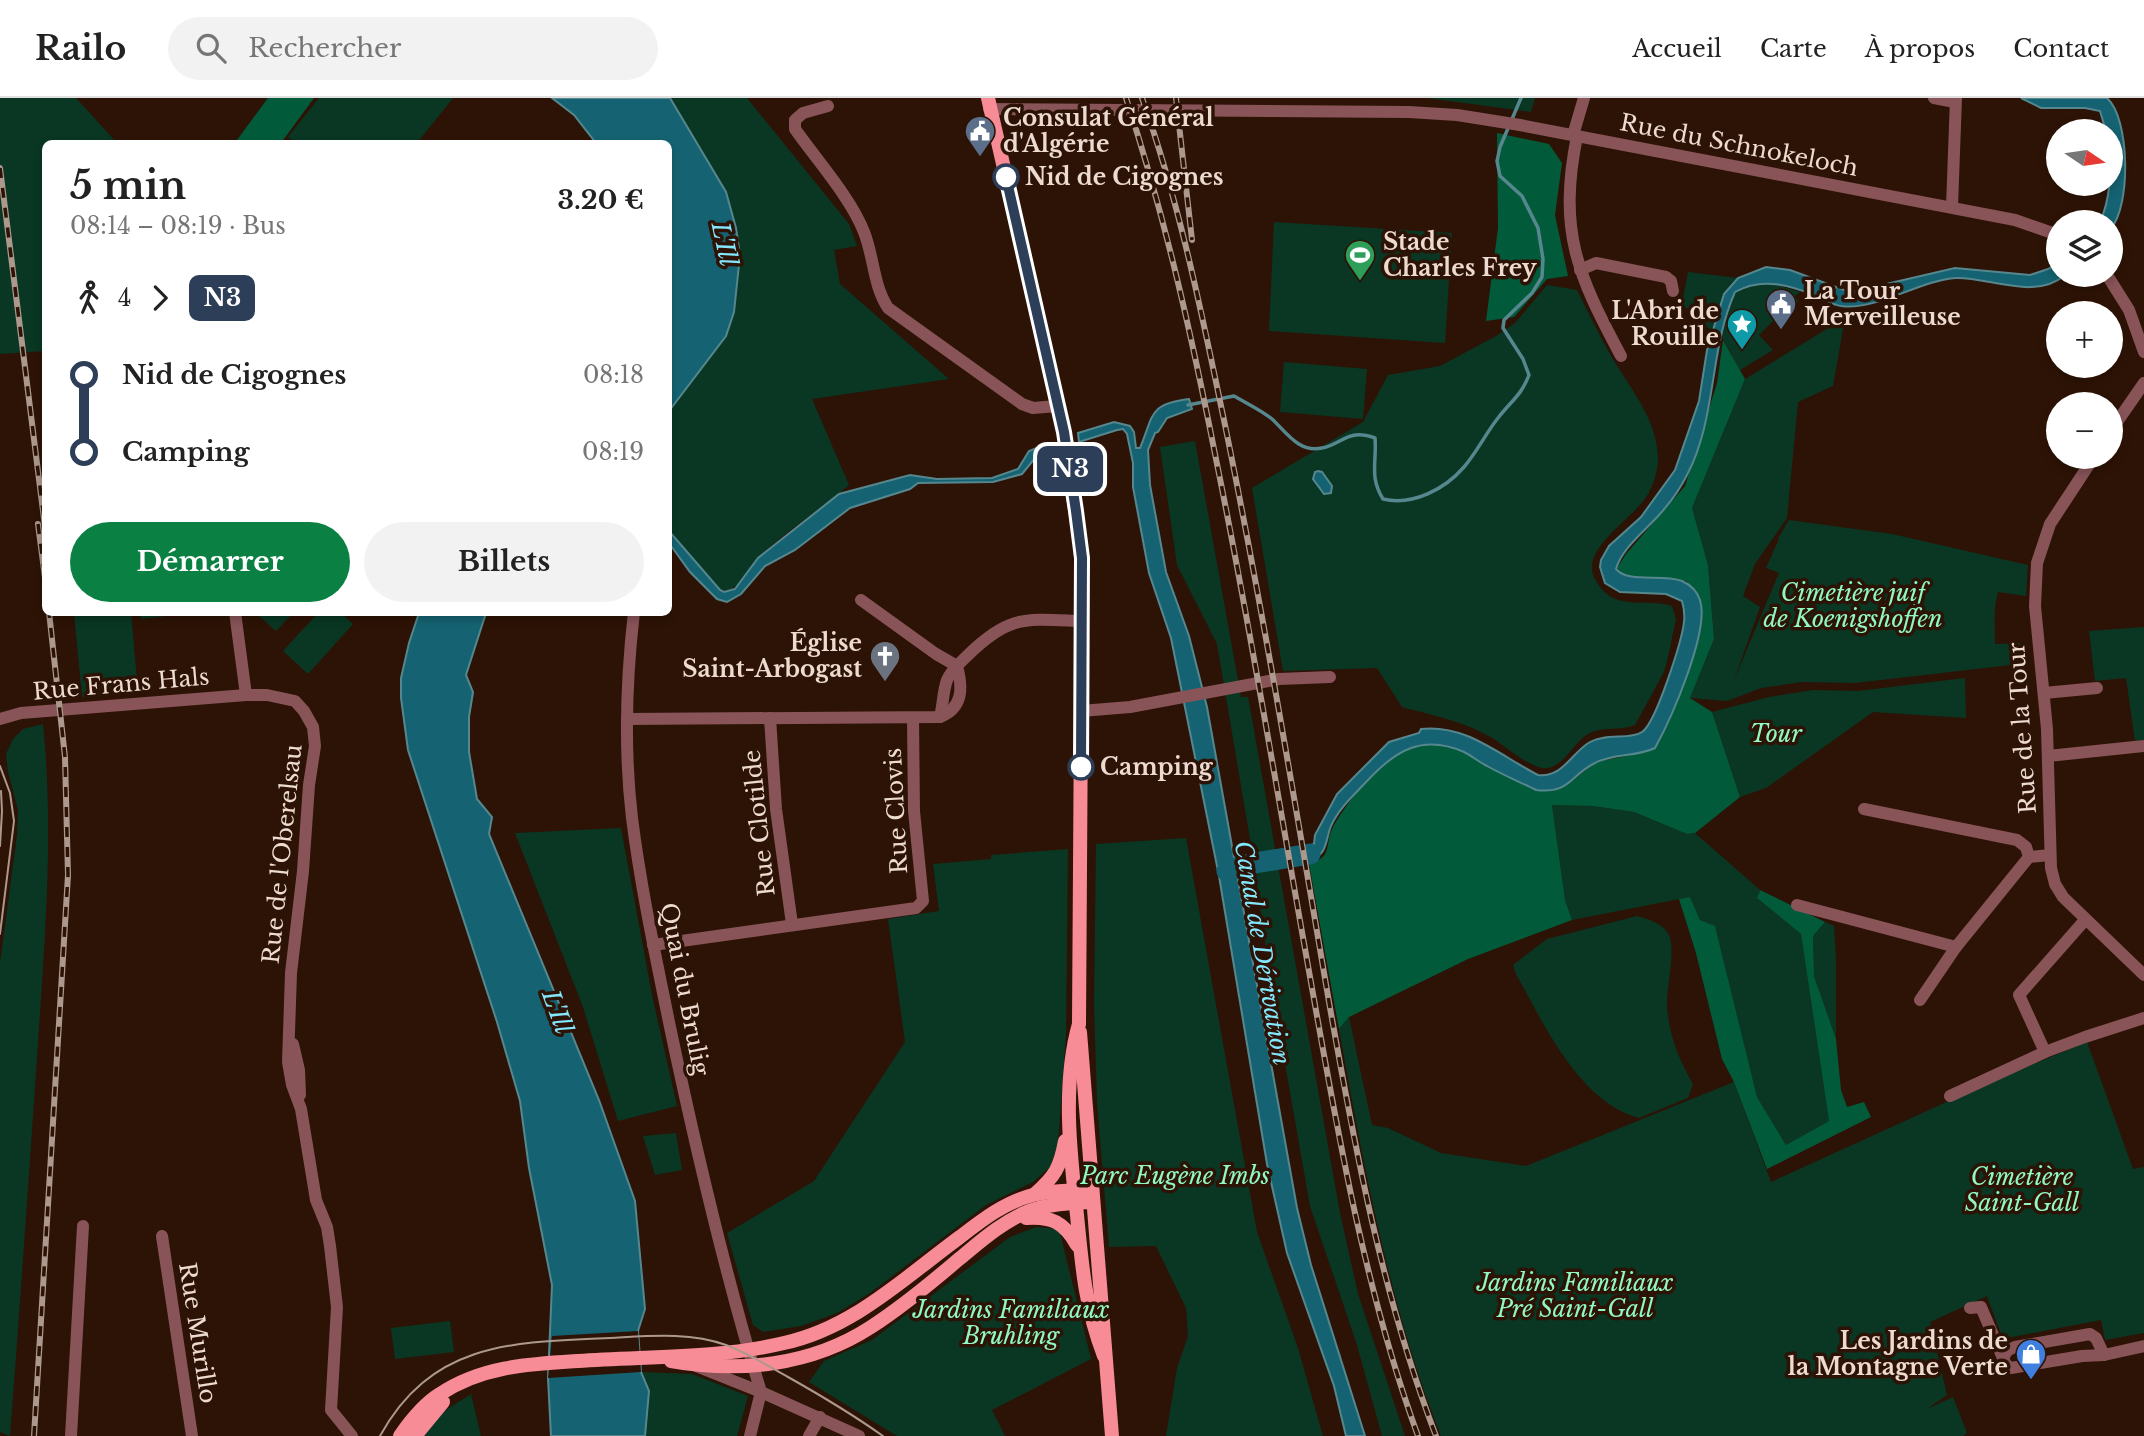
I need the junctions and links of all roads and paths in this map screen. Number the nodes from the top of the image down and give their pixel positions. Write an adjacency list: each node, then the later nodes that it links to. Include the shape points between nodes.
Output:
1 (1584, 98): 8 (street)
2 (1934, 98): 3 (street)
3 (1956, 100): 9 (street)
4 (988, 104): 5 (street, Rue du Schnokeloch); 17 (main road)
5 (1309, 104): 6 (street, Rue du Schnokeloch)
6 (1410, 105): 8 (street, Rue du Schnokeloch)
7 (828, 106): 17 (street, via 803,113 795,120 795,128 864,231 880,295 888,308 1022,404 1033,408)
8 (1575, 136): 9 (street, Rue du Schnokeloch); 11 (street, via 1569,213)
9 (1952, 207): 10 (street, Rue du Schnokeloch)
10 (2046, 230)
11 (1580, 270): 13 (street, via 1596,263 1667,277); 15 (street)
12 (2115, 287): 14 (street, via 2129,310)
13 (1672, 291)
14 (2144, 352)
15 (1621, 356)
16 (2144, 383): 18 (street)
17 (1057, 405): 23 (main road, via 1082,558)
18 (2123, 413)
19 (2086, 469): 27 (street, Rue de la Tour, via 2050,524 2037,563 2035,606)
20 (861, 600): 24 (street)
21 (236, 616): 28 (street)
22 (634, 616): 33 (street, Quai du Brulig)
23 (1082, 621): 24 (street, via 1003,626); 29 (main road)
24 (957, 666): 31 (street, via 947,680 940,717)
25 (1329, 677): 29 (street, via 1279,679 1130,707)
26 (2097, 688): 27 (street)
27 (2044, 693): 35 (street, Rue de la Tour)
28 (246, 695): 32 (street, Rue Frans Hals, via 21,713); 72 (street, Rue de l'Oberelsau, via 295,701 315,736 290,1024 335,1293 331,1410)
29 (1081, 711): 47 (main road)
30 (770, 718): 31 (street); 33 (street); 41 (street, Rue Clotilde, via 776,809)
31 (913, 718): 41 (street, Rue Clovis, via 914,811 923,901 916,908)
32 (0, 719)
33 (626, 719): 42 (street, Quai du Brulig, via 632,816)
34 (2144, 746): 35 (street)
35 (2048, 756): 37 (street, Rue de la Tour)
36 (1864, 809): 38 (street, via 2017,840)
37 (2050, 855): 38 (street); 40 (street, Rue de la Tour, via 2058,890)
38 (2029, 857): 43 (street)
39 (1797, 905): 43 (street)
40 (2085, 920): 44 (street, Rue de la Tour); 48 (street, via 2019,995)
41 (792, 924): 42 (street)
42 (653, 944): 60 (street, Quai du Brulig, via 698,1161)
43 (1956, 947): 45 (street)
44 (2144, 975)
45 (1920, 1000)
46 (2144, 1018): 48 (street)
47 (1079, 1024): 50 (main road, via 1072,1050); 52 (main road)
48 (2045, 1052): 49 (street)
49 (1950, 1096)
50 (1070, 1112): 51 (main road, via 1059,1167); 53 (main road)
51 (1035, 1194): 53 (main road); 60 (main road, via 996,1211 832,1328)
52 (1092, 1196): 53 (main road); 63 (main road)
53 (1075, 1197): 54 (main road); 57 (main road)
54 (1014, 1219): 57 (main road, via 1053,1219); 66 (main road, via 854,1337 798,1358)
55 (83, 1226): 70 (street)
56 (162, 1236): 71 (street, Rue Murillo)
57 (1079, 1249): 63 (main road, via 1087,1307)
58 (1970, 1308): 64 (street, via 1981,1307)
59 (2144, 1346): 61 (street)
60 (748, 1349): 62 (main road); 66 (street, Quai du Brulig)
61 (2104, 1355): 64 (street, via 2019,1368 2006,1365); 64 (street, via 2090,1334 2015,1347)
62 (645, 1356): 65 (main road); 67 (main road)
63 (1104, 1356): 78 (main road)
64 (2004, 1356)
65 (689, 1364): 66 (main road); 68 (street)
66 (753, 1366): 68 (street, Quai du Brulig)
67 (495, 1370): 73 (main road, via 439,1394); 74 (main road, via 441,1403)
68 (761, 1392): 69 (street); 75 (street)
69 (820, 1417): 76 (street); 77 (street)
70 (71, 1436)
71 (192, 1436)
72 (352, 1436)
73 (400, 1436)
74 (415, 1436)
75 (750, 1436)
76 (809, 1436)
77 (859, 1436)
78 (1111, 1436)

